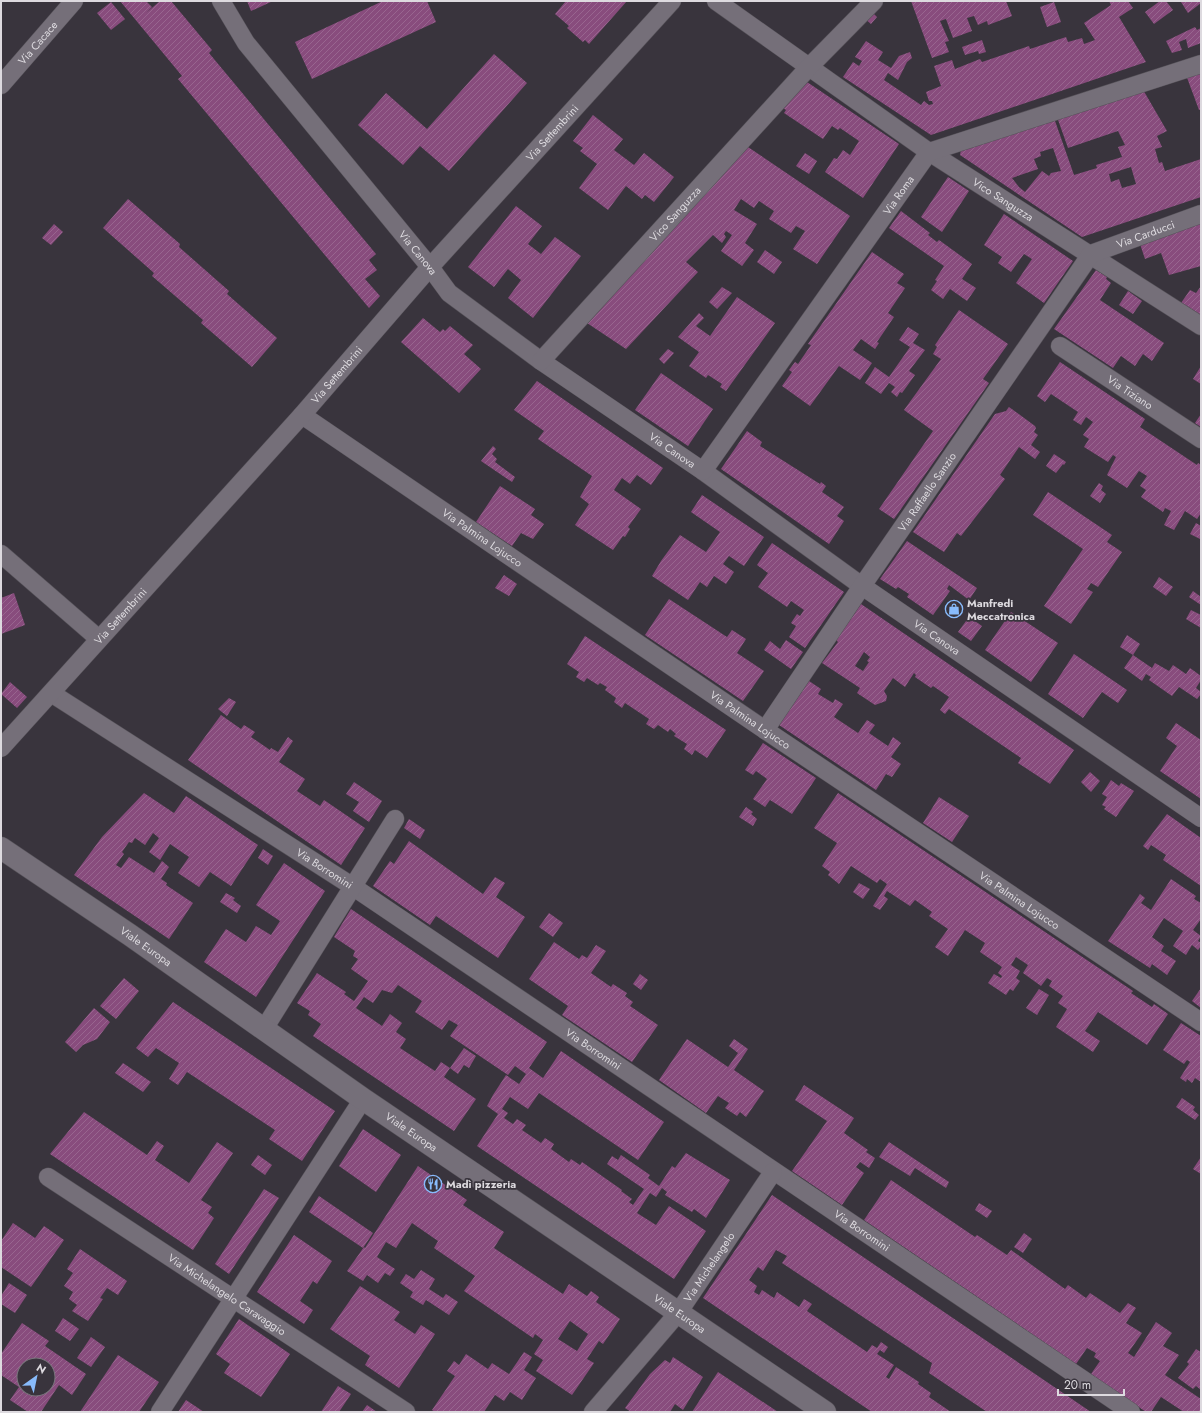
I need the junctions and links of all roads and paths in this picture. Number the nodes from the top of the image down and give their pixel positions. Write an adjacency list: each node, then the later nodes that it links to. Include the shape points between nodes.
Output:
1 (74, 1): 8 (street, Via Cacace)
2 (221, 1): 12 (street, Via Canova, via 246,43)
3 (672, 1): 12 (street, Via Settembrini)
4 (716, 1): 7 (street, Vico Sanguzza)
5 (874, 1): 7 (street)
6 (1201, 64): 9 (street)
7 (809, 67): 9 (street, Vico Sanguzza); 15 (street, Vico Sanguzza)
8 (1, 85)
9 (929, 152): 11 (street, Vico Sanguzza); 18 (street, Via Roma)
10 (1201, 214): 11 (street, Via Carducci)
11 (1091, 254): 13 (street, Vico Sanguzza); 20 (street, Via Raffaello Sanzio)
12 (430, 267): 15 (street, Via Canova, via 449,294); 16 (street, Via Settembrini)
13 (1201, 326)
14 (1060, 346): 17 (street, Via Tiziano)
15 (541, 361): 18 (street, Via Canova)
16 (302, 415): 21 (street, Via Settembrini); 23 (street, Via Palmina Lojucco)
17 (1201, 439)
18 (702, 471): 20 (street, Via Canova)
19 (1, 554): 21 (street)
20 (862, 586): 23 (street, Via Raffaello Sanzio); 25 (street, Via Canova)
21 (100, 639): 22 (street, Via Settembrini)
22 (51, 693): 24 (street, Via Settembrini); 28 (street, Via Borromini)
23 (765, 730): 29 (street, Via Palmina Lojucco)
24 (1, 748)
25 (1201, 818)
26 (395, 819): 28 (street)
27 (1, 848): 30 (street, Viale Europa)
28 (352, 886): 30 (street); 32 (street, Via Borromini)
29 (1201, 1022)
30 (264, 1029): 31 (street, Viale Europa)
31 (363, 1099): 34 (street); 35 (street, Viale Europa)
32 (773, 1172): 35 (street, Via Michelangelo); 40 (street, Via Borromini)
33 (48, 1177): 34 (street, Via Michelangelo Caravaggio)
34 (233, 1297): 36 (street); 37 (street, Via Michelangelo Caravaggio)
35 (678, 1313): 38 (street, Via Michelangelo); 39 (street, Viale Europa)
36 (160, 1412)
37 (406, 1412)
38 (593, 1412)
39 (825, 1412)
40 (1131, 1412)

